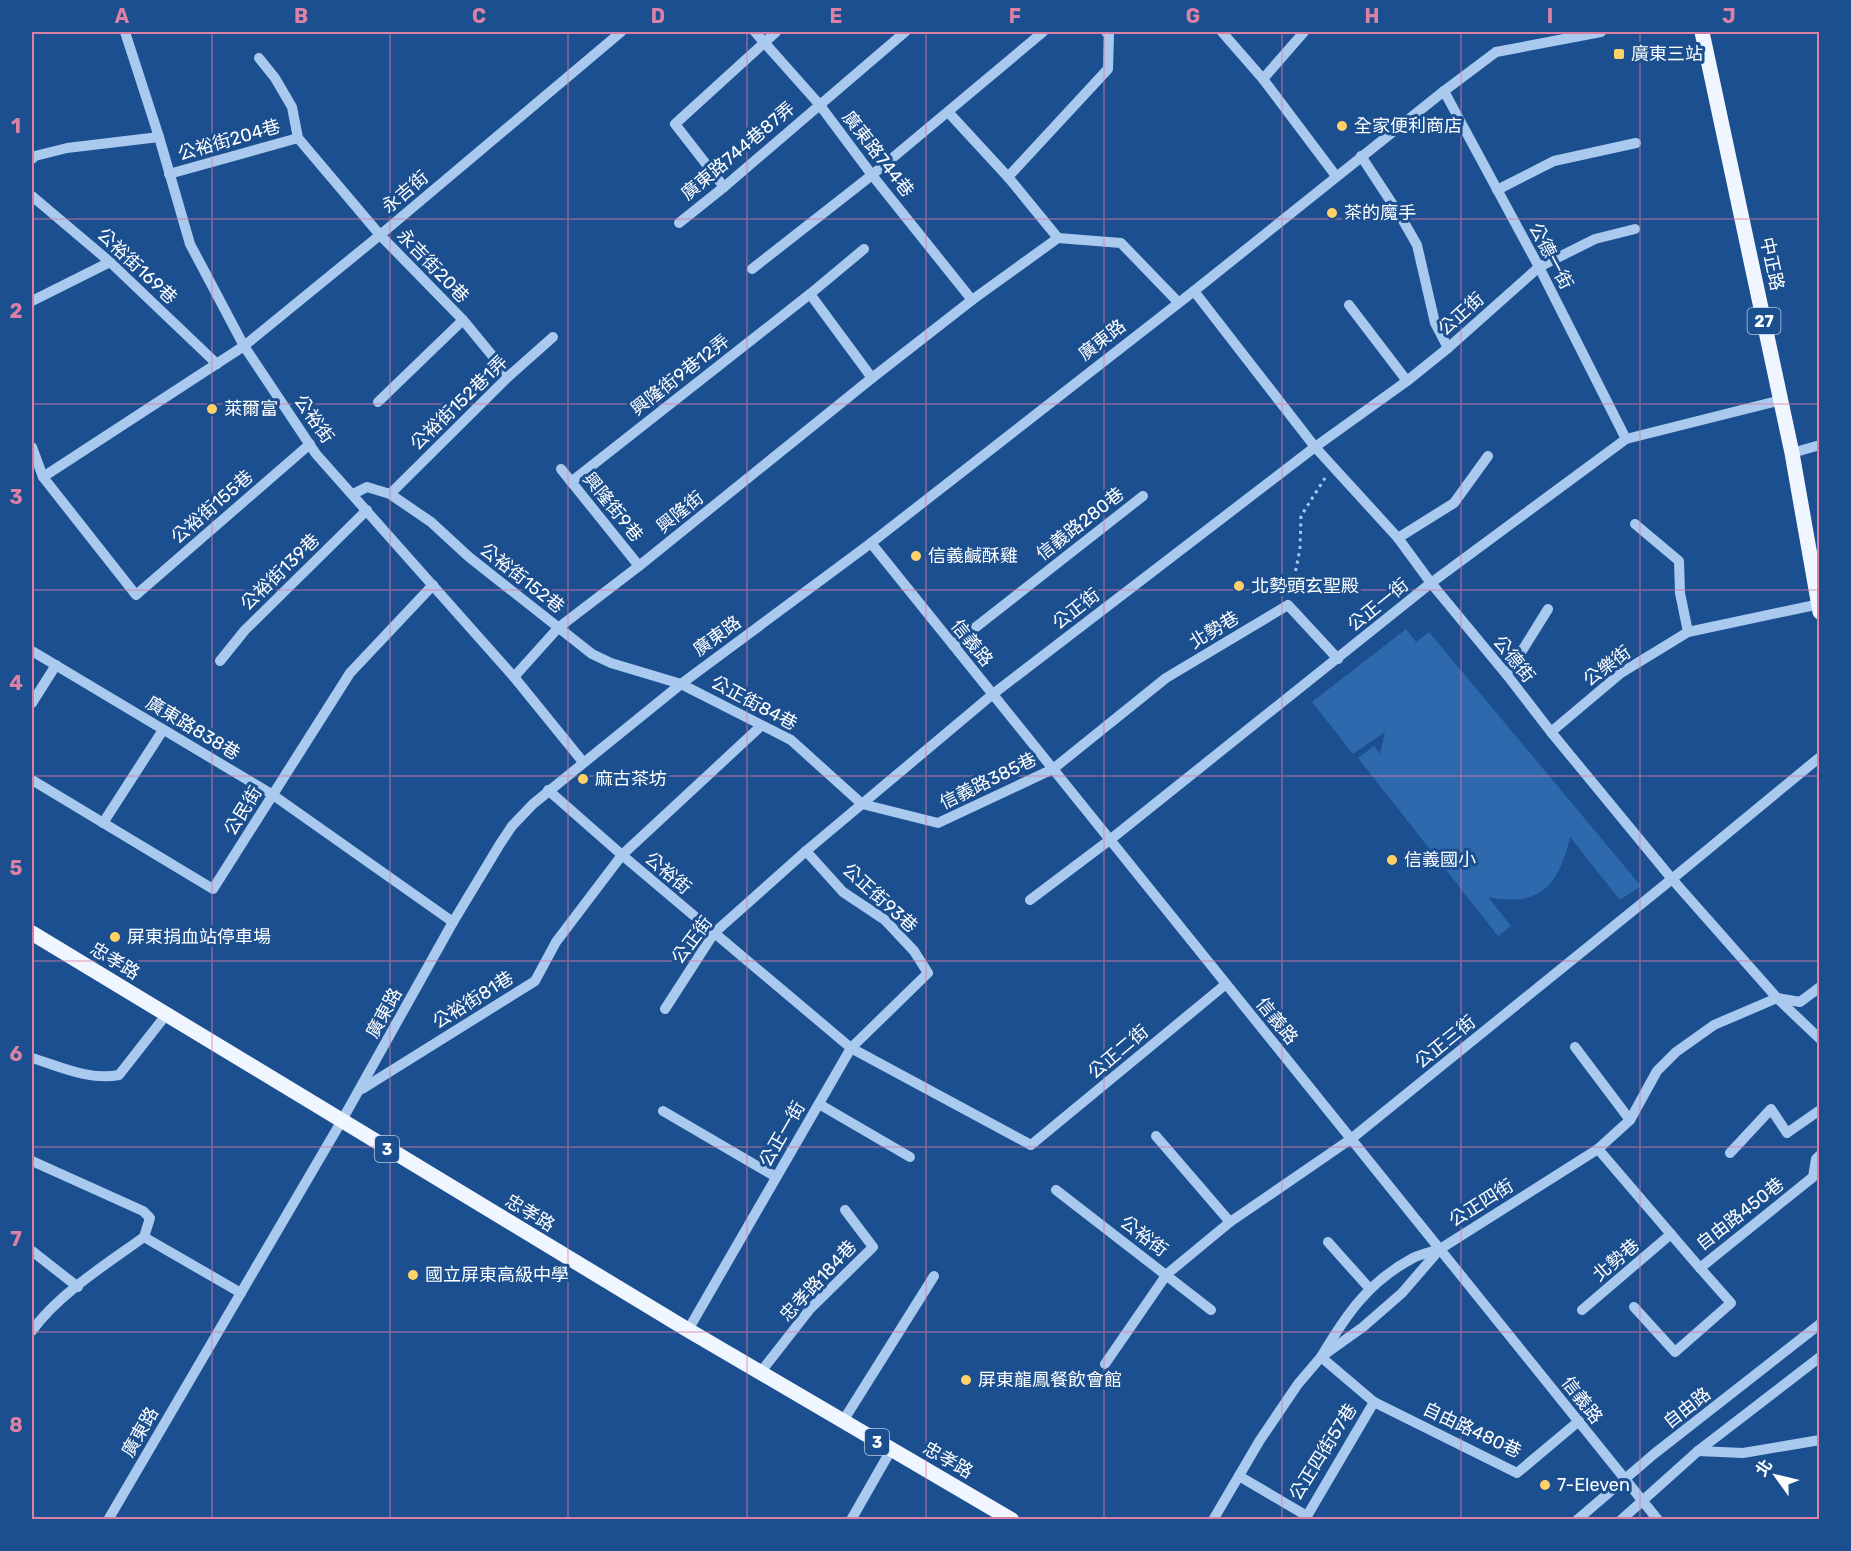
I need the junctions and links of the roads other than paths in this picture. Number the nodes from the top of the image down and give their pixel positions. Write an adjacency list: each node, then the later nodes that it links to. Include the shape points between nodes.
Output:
1 (125, 32): 18 (street, 公裕街)
2 (621, 32): 32 (street, 永吉街)
3 (755, 32): 12 (street, 廣東路744巷)
4 (776, 32): 12 (street)
5 (905, 32): 16 (street, 廣東路744巷87弄)
6 (1043, 32): 17 (street)
7 (1106, 32): 26 (street, via 1108,69)
8 (1222, 32): 14 (street)
9 (1304, 32): 14 (street)
10 (1602, 32): 15 (street, 廣東路, via 1496,52)
11 (1702, 32): 52 (main road, 中正路 / 27)
12 (764, 43): 16 (street, 廣東路744巷); 27 (street, via 675,124)
13 (259, 58): 19 (street, via 292,107)
14 (1263, 79): 25 (street)
15 (1444, 91): 22 (street, 廣東路); 28 (street, 公德一街)
16 (819, 104): 24 (street, 廣東路744巷); 27 (street, 廣東路744巷87弄)
17 (949, 113): 24 (street); 26 (street)
18 (159, 137): 21 (street); 23 (street, 公裕街)
19 (298, 138): 23 (street, 公裕街204巷); 32 (street, 永吉街20巷)
20 (1636, 143): 28 (street, via 1554,161)
21 (32, 153)
22 (1361, 156): 25 (street, 廣東路); 47 (street, via 1417,245 1435,322)
23 (169, 174): 46 (street, 公裕街, via 190,244)
24 (872, 175): 37 (street); 40 (street, 廣東路744巷)
25 (1336, 176): 38 (street, 廣東路)
26 (1008, 177): 33 (street)
27 (724, 187): 30 (street, 廣東路744巷87弄)
28 (1497, 190): 36 (street, 公德一街)
29 (32, 196): 35 (street, 公裕街169巷)
30 (679, 223)
31 (1635, 229): 36 (street, 公正街, via 1595,239)
32 (380, 235): 44 (street, 永吉街20巷); 46 (street, 永吉街)
33 (1058, 238): 40 (street); 42 (street, via 1120,243)
34 (864, 249): 39 (street, 興隆街9巷12弄)
35 (110, 262): 41 (street); 48 (street, 公裕街169巷)
36 (1539, 267): 47 (street, 公正街); 54 (street, 公德一街)
37 (752, 269)
38 (1194, 291): 42 (street, 廣東路); 58 (street, 公德街)
39 (810, 294): 50 (street); 63 (street, 興隆街9巷12弄)
40 (972, 300): 50 (street)
41 (32, 301)
42 (1178, 302): 70 (street, 廣東路)
43 (1349, 305): 51 (street)
44 (463, 320): 49 (street, 永吉街20巷); 53 (street, 永吉街20巷)
45 (553, 338): 49 (street, 公裕街152巷1弄)
46 (244, 346): 48 (street, 永吉街); 55 (street, 公裕街)
47 (1448, 348): 51 (street, 公正街)
48 (216, 364): 62 (street, 永吉街)
49 (509, 376): 65 (street, 公裕街152巷1弄)
50 (872, 378): 71 (street, 興隆街)
51 (1407, 381): 58 (street, 公正街)
52 (1781, 400): 54 (street, 公正一街); 59 (main road, 中正路 / 27)
53 (378, 402)
54 (1626, 439): 72 (street, 公正一街)
55 (310, 444): 62 (street, 公裕街155巷, via 136,595); 64 (street, 公裕街)
56 (1820, 445): 59 (street)
57 (32, 447): 62 (street)
58 (1315, 447): 69 (street, 公德街); 86 (street, 公正街)
59 (1792, 453): 74 (main road, 中正路 / 27)
60 (1488, 456): 69 (street, via 1454,503)
61 (561, 469): 63 (street, 興隆街9巷)
62 (43, 477)
63 (571, 482): 71 (street, 興隆街9巷)
64 (353, 494): 65 (street, 公裕街152巷, via 367,486); 67 (street, 公裕街)
65 (390, 494): 76 (street, 公裕街152巷, via 431,522)
66 (1143, 496): 78 (street, 信義路280巷)
67 (368, 510): 73 (street, 公裕街); 81 (street, 公裕街139巷, via 245,630)
68 (1635, 524): 77 (street, via 1679,561 1680,593)
69 (1398, 538): 72 (street, 公德街)
70 (871, 543): 78 (street, 信義路); 85 (street, 廣東路)
71 (639, 566): 76 (street, 興隆街)
72 (1431, 584): 80 (street, 公正一街); 83 (street, 公德街)
73 (433, 585): 84 (street, 公裕街); 96 (street, 公民街, via 350,673)
74 (1819, 607): 77 (street, 公樂街)
75 (1548, 609): 83 (street)
76 (558, 628): 84 (street, 興隆街); 85 (street, 公裕街152巷, via 611,663)
77 (1688, 632): 90 (street, 公樂街, via 1621,673)
78 (953, 645): 86 (street, 信義路)
79 (32, 651): 82 (street, 廣東路838巷)
80 (1338, 659): 93 (street, 北勢巷, via 1288,605 1166,678); 99 (street, 公正一街)
81 (220, 661)
82 (56, 665): 87 (street); 89 (street, 廣東路838巷)
83 (1507, 675): 90 (street, 公德街)
84 (514, 677): 92 (street, 公裕街)
85 (681, 684): 88 (street, 公正街84巷); 92 (street, 廣東路)
86 (993, 694): 93 (street, 信義路); 97 (street, 公正街)
87 (32, 703)
88 (761, 726): 97 (street, 公正街84巷, via 791,740); 101 (street, 公裕街81巷)
89 (163, 730): 96 (street, 廣東路838巷); 98 (street)
90 (1551, 732): 102 (street, 公德街)
91 (1820, 757): 102 (street, 公正三街)
92 (582, 762): 95 (street, 廣東路)
93 (1053, 769): 97 (street, 信義路385巷, via 938,823); 99 (street, 信義路)
94 (32, 780): 98 (street, 公民街)
95 (548, 790): 101 (street, 公裕街); 104 (street, 廣東路, via 512,826)
96 (273, 795): 98 (street, 公民街, via 213,890); 104 (street, 廣東路838巷)
97 (862, 804): 100 (street, 公正街)
98 (103, 823)
99 (1110, 839): 103 (street, 公正一街); 108 (street, 信義路)
100 (806, 851): 106 (street, 公正街); 107 (street, 公正街93巷, via 843,892 885,920)
101 (622, 855): 106 (street, 公裕街); 117 (street, 公裕街81巷, via 556,942 535,981)
102 (1672, 879): 110 (street, 公德街); 124 (street, 公正三街)
103 (1030, 900)
104 (453, 922): 117 (street, 廣東路)
105 (32, 933): 112 (main road, 忠孝路 / 3)
106 (714, 933): 111 (street, 公正街); 115 (street, 公裕街)
107 (928, 973): 115 (street, 公正一街)
108 (1226, 984): 124 (street, 信義路); 125 (street, 公正二街)
109 (1820, 987): 110 (street, 公正四街, via 1800,1002)
110 (1777, 999): 113 (street, 公德街); 121 (street, 公正四街, via 1714,1025 1676,1052 1657,1071)
111 (665, 1009)
112 (165, 1015): 116 (street, via 119,1075 92,1076); 122 (main road, 忠孝路 / 3)
113 (1820, 1039)
114 (1575, 1047): 121 (street)
115 (851, 1048): 118 (street, 公正一街); 125 (street, 公裕街)
116 (32, 1058)
117 (359, 1091): 122 (street, 廣東路)
118 (819, 1104): 129 (street); 131 (street, 公正一街)
119 (1820, 1110): 127 (street, via 1787,1133 1771,1109)
120 (663, 1111): 131 (street)
121 (1630, 1120): 126 (street, 公正四街)
122 (341, 1122): 145 (street, 廣東路); 150 (main road, 忠孝路 / 3)
123 (1156, 1136): 134 (street)
124 (1352, 1139): 134 (street, 公正三街); 138 (street, 信義路)
125 (1031, 1145)
126 (1598, 1149): 135 (street); 138 (street, 公正四街)
127 (1730, 1153)
128 (1820, 1155): 140 (street, 自由路450巷, via 1813,1177)
129 (910, 1157)
130 (32, 1161): 136 (street, via 143,1211 150,1218)
131 (776, 1177): 150 (street, 公正一街)
132 (1056, 1190): 141 (street, 公裕街)
133 (845, 1210): 155 (street, 忠孝路184巷, via 873,1247 810,1309)
134 (1230, 1222): 141 (street, 公正三街)
135 (1671, 1234): 140 (street); 148 (street, 北勢巷)
136 (144, 1237): 143 (street); 145 (street)
137 (1328, 1242): 144 (street)
138 (1440, 1249): 144 (street, via 1414,1257); 152 (street, 公正四街, via 1402,1293); 158 (street, 信義路)
139 (32, 1251): 143 (street)
140 (1700, 1268): 146 (street, 自由路450巷, via 1731,1303 1676,1352)
141 (1167, 1275): 147 (street, 公裕街); 154 (street, 公正三街)
142 (934, 1276): 157 (street)
143 (78, 1287): 151 (street)
144 (1370, 1288): 152 (street, via 1345,1317)
145 (241, 1293): 166 (street, 廣東路)
146 (1634, 1306)
147 (1211, 1310)
148 (1582, 1310)
149 (1820, 1324): 163 (street, 自由路)
150 (688, 1330): 155 (main road, 忠孝路 / 3)
151 (32, 1331)
152 (1322, 1357): 156 (street, 公正四街57巷); 162 (street, 公正四街, via 1298,1384)
153 (1820, 1357): 161 (street)
154 (1105, 1364)
155 (760, 1373): 157 (main road, 忠孝路 / 3)
156 (1374, 1402): 158 (street, 自由路480巷, via 1517,1473); 162 (street, 公正四街57巷, via 1307,1516)
157 (843, 1421): 160 (main road, 忠孝路 / 3)
158 (1579, 1421): 163 (street, 信義路)
159 (1820, 1440): 161 (street, via 1743,1454)
160 (891, 1450): 165 (main road, 忠孝路 / 3); 167 (street)
161 (1698, 1451): 164 (street)
162 (1239, 1476): 168 (street, 公正四街)
163 (1624, 1479): 164 (street, 信義路); 169 (street, 自由路)
164 (1642, 1501): 170 (street); 171 (street, 信義路)
165 (1002, 1517)
166 (108, 1520)
167 (851, 1520)
168 (1213, 1520)
169 (1577, 1520)
170 (1621, 1520)
171 (1658, 1520)

